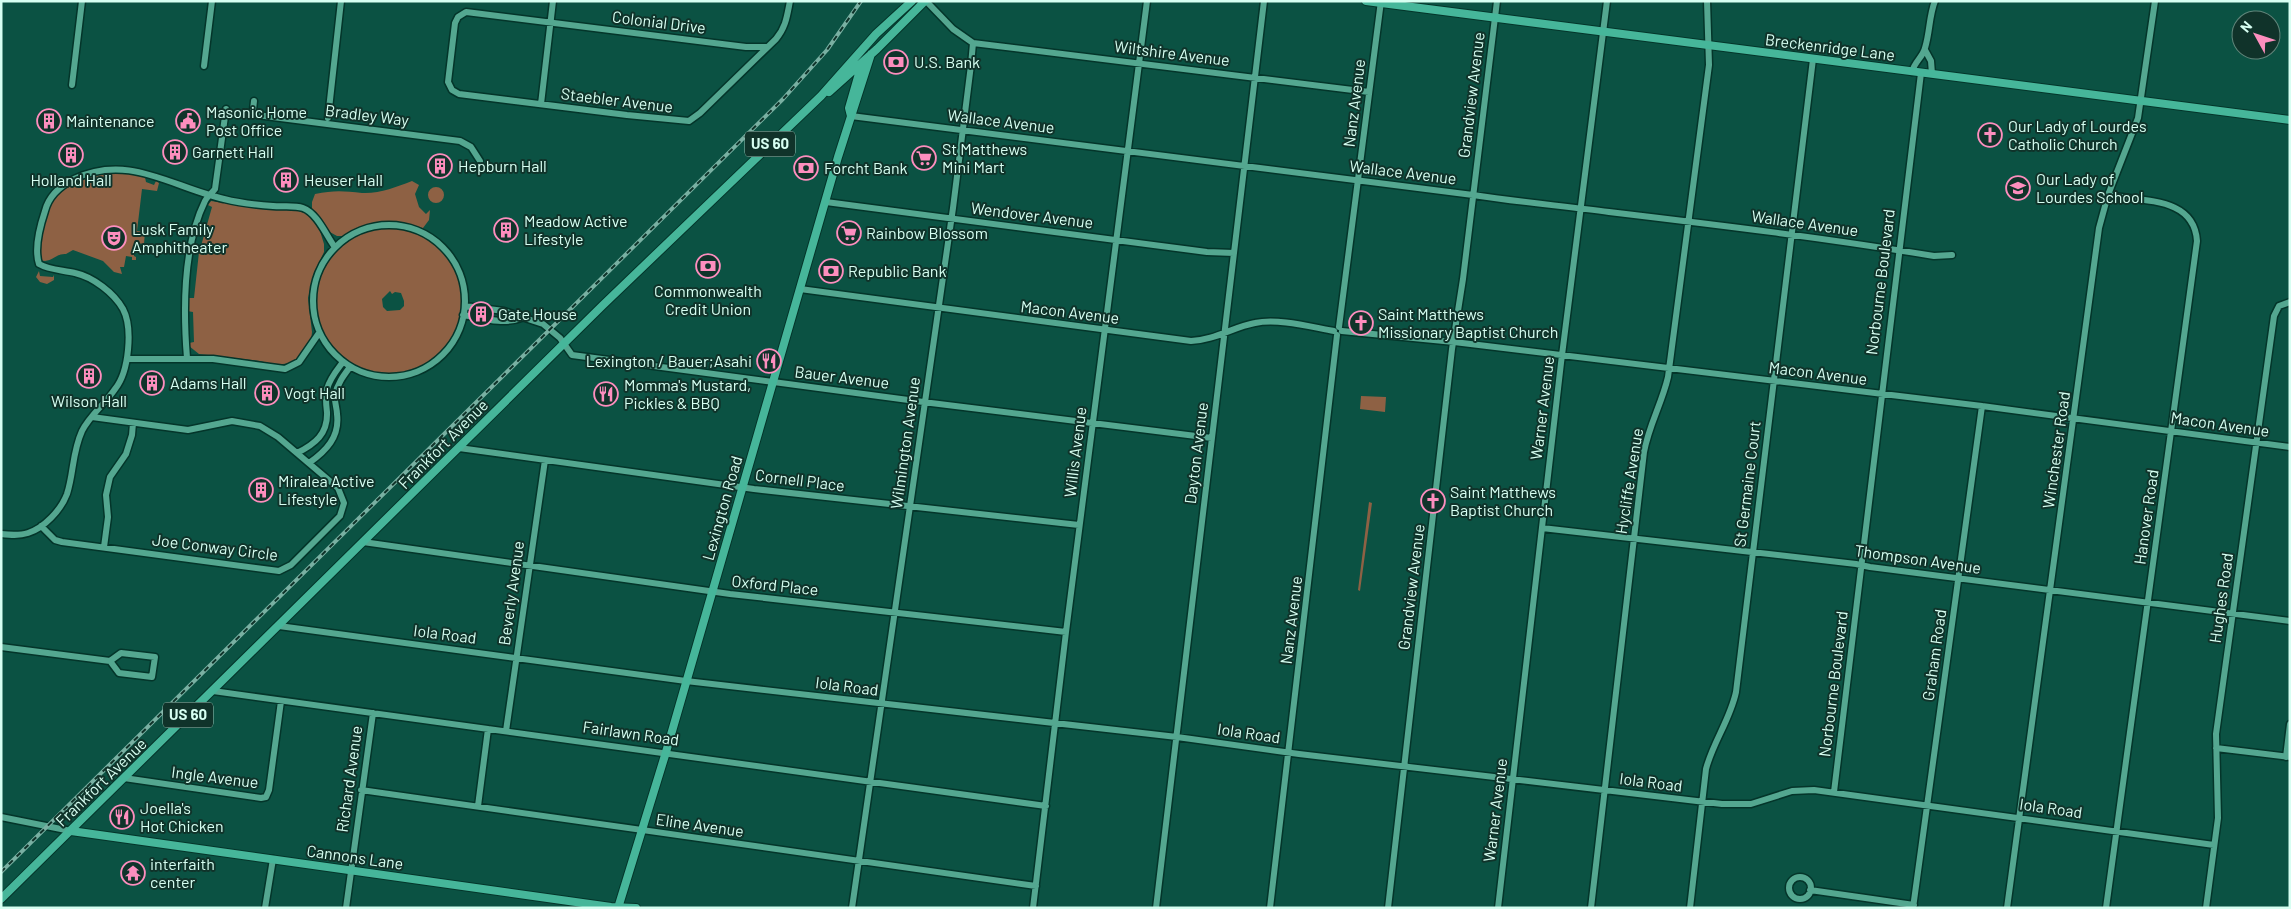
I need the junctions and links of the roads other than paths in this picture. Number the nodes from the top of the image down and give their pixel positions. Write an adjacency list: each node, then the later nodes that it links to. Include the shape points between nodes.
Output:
1 (82, 1): 39 (street)
2 (212, 1): 32 (street)
3 (341, 1): 48 (street)
4 (553, 1): 20 (street)
5 (790, 1): 25 (street, Staebler Avenue, via 785,27)
6 (913, 1): 29 (main road, Lexington Road, via 872,44); 42 (main road, Frankfort Avenue, via 876,34)
7 (926, 1): 22 (street); 27 (main road, Frankfort Avenue)
8 (1147, 1): 31 (street, Willis Avenue)
9 (1264, 1): 36 (street, Dayton Avenue)
10 (1366, 1): 17 (main road, Breckenridge Lane)
11 (1497, 1): 19 (street, Grandview Avenue)
12 (1607, 1): 21 (street, Warner Avenue)
13 (1707, 1): 23 (street, Hycliffe Avenue)
14 (1930, 1): 18 (street)
15 (1935, 1): 18 (street)
16 (2155, 1): 44 (street, Winchester Road)
17 (1381, 2): 19 (main road, Breckenridge Lane); 41 (street, Nanz Avenue)
18 (1931, 11): 26 (street)
19 (1495, 18): 21 (main road, Breckenridge Lane); 55 (street, Grandview Avenue)
20 (551, 22): 24 (street, Colonial Drive); 37 (street, Colonial Drive, via 470,12 462,14 455,23); 45 (street)
21 (1603, 32): 23 (main road, Breckenridge Lane); 59 (street, Warner Avenue)
22 (972, 43): 31 (street, Wiltshire Avenue); 50 (street, Wilmington Avenue)
23 (1708, 46): 28 (main road, Breckenridge Lane); 61 (street, Hycliffe Avenue, via 1709,65)
24 (746, 47): 25 (street, Colonial Drive); 30 (street)
25 (767, 47): 30 (street, Staebler Avenue)
26 (1925, 50): 33 (street); 35 (street, via 1931,61)
27 (871, 54): 29 (main road, Frankfort Avenue); 47 (main road, Lexington Road, via 855,110)
28 (1813, 59): 33 (main road, Breckenridge Lane); 62 (street, St Germaine Court)
29 (862, 62): 38 (main road, Frankfort Avenue); 40 (main road, Lexington Road)
30 (750, 63): 45 (street, Staebler Avenue, via 689,121)
31 (1138, 63): 36 (street, Wiltshire Avenue); 51 (street, Willis Avenue)
32 (204, 66)
33 (1912, 72): 34 (main road, Breckenridge Lane)
34 (1921, 73): 35 (main road, Breckenridge Lane); 65 (street, Norbourne Boulevard)
35 (1932, 74): 44 (main road, Breckenridge Lane)
36 (1254, 78): 41 (street, Wiltshire Avenue); 53 (street, Dayton Avenue)
37 (448, 82): 45 (street, Staebler Avenue, via 459,94)
38 (838, 83): 40 (main road, via 847,82); 42 (main road, Frankfort Avenue)
39 (72, 85)
40 (855, 89): 47 (main road, Lexington Road)
41 (1369, 92): 54 (street, Nanz Avenue)
42 (821, 96): 79 (main road, Frankfort Avenue / US 60)
43 (254, 101): 52 (street, Bradley Way, via 253,110 257,115 460,141 471,147)
44 (2142, 101): 49 (main road, Breckenridge Lane); 56 (street, Winchester Road)
45 (541, 104)
46 (226, 109): 57 (street, via 215,189)
47 (850, 116): 50 (street, Wallace Avenue); 58 (main road, Lexington Road)
48 (328, 118)
49 (2290, 120)
50 (962, 130): 51 (street, Wallace Avenue); 60 (street, Wilmington Avenue)
51 (1128, 151): 53 (street, Wallace Avenue); 63 (street, Willis Avenue)
52 (480, 161)
53 (1244, 166): 54 (street, Wallace Avenue); 66 (street, Dayton Avenue)
54 (1358, 180): 55 (street, Wallace Avenue); 75 (street, Nanz Avenue)
55 (1473, 194): 59 (street, Wallace Avenue, via 1526,204); 78 (street, Grandview Avenue)
56 (2108, 195): 92 (street, Winchester Road, via 2099,228); 95 (street, Hanover Road, via 2177,207 2196,230 2197,248)
57 (209, 196): 64 (street, via 305,209); 81 (street, via 199,218 186,283); 82 (street, via 150,174 112,168 91,172 57,190 47,204 37,257 39,264 90,278 113,295 127,320)
58 (826, 202): 60 (street, Wendover Avenue); 68 (main road, Lexington Road)
59 (1581, 208): 61 (street, Wallace Avenue); 80 (street, Warner Avenue)
60 (951, 219): 63 (street, Wendover Avenue); 71 (street, Wilmington Avenue)
61 (1688, 222): 62 (street, Wallace Avenue); 85 (street, Hycliffe Avenue)
62 (1792, 235): 65 (street, Wallace Avenue); 87 (street, St Germaine Court)
63 (1116, 240): 66 (street, Wendover Avenue); 74 (street, Willis Avenue)
64 (334, 246): 70 (street, via 353,234 380,225 406,227 426,235 454,260); 76 (street, via 322,263 313,290 315,319)
65 (1898, 250): 67 (street, Wallace Avenue, via 1934,256); 88 (street, Norbourne Boulevard)
66 (1234, 253): 77 (street, Dayton Avenue)
67 (1952, 255)
68 (800, 289): 71 (street, Macon Avenue); 86 (main road, Lexington Road)
69 (2290, 302): 97 (street, Hughes Road, via 2279,306 2274,316)
70 (467, 307): 72 (street); 73 (street, Bauer Avenue)
71 (938, 309): 74 (street, Macon Avenue); 89 (street, Wilmington Avenue)
72 (463, 315): 73 (street, via 515,321); 84 (street, via 445,354 425,369 389,377)
73 (521, 318): 79 (street, Bauer Avenue, via 543,324)
74 (1104, 330): 77 (street, Macon Avenue, via 1191,341); 94 (street, Willis Avenue)
75 (1338, 331): 77 (street, Macon Avenue, via 1260,322); 78 (street, Macon Avenue); 139 (street, Nanz Avenue)
76 (320, 333): 81 (street, via 299,362 285,369 228,360); 83 (street)
77 (1224, 334): 96 (street, Dayton Avenue)
78 (1454, 342): 80 (street, Macon Avenue); 141 (street, Grandview Avenue)
79 (564, 344): 86 (street, Bauer Avenue, via 572,355); 99 (main road, Frankfort Avenue / US 60)
80 (1562, 356): 85 (street, Macon Avenue); 107 (street, Warner Avenue)
81 (186, 358): 82 (street)
82 (127, 359): 91 (street, via 116,389)
83 (343, 362): 84 (street); 100 (street, via 326,391 327,425 324,432)
84 (350, 367): 102 (street, via 335,395 338,424 333,440)
85 (1669, 370): 87 (street, Macon Avenue); 109 (street, Hycliffe Avenue, via 1663,398 1646,441)
86 (774, 381): 89 (street, Bauer Avenue); 103 (main road, Lexington Road)
87 (1773, 381): 88 (street, Macon Avenue); 112 (street, St Germaine Court)
88 (1880, 394): 90 (street, Macon Avenue); 113 (street, Norbourne Boulevard)
89 (925, 402): 94 (street, Bauer Avenue); 104 (street, Wilmington Avenue)
90 (1982, 406): 92 (street, Macon Avenue); 115 (street, Graham Road)
91 (92, 417): 93 (street, Joe Conway Circle); 106 (street, via 77,443 67,494)
92 (2074, 419): 95 (street, Macon Avenue); 116 (street, Winchester Road)
93 (133, 423): 100 (street, Joe Conway Circle, via 189,430 219,422 246,422 269,431); 111 (street, via 126,454 110,478 106,495 108,517)
94 (1092, 423): 96 (street, Bauer Avenue); 105 (street, Willis Avenue)
95 (2172, 431): 97 (street, Macon Avenue); 118 (street, Hanover Road)
96 (1212, 438): 136 (street, Dayton Avenue)
97 (2256, 444): 98 (street, Macon Avenue); 120 (street, Hughes Road)
98 (2290, 447)
99 (459, 448): 101 (street, Cornell Place); 110 (main road, Frankfort Avenue / US 60)
100 (297, 453): 102 (street, Joe Conway Circle)
101 (545, 460): 103 (street, Cornell Place); 114 (street, Beverly Avenue)
102 (309, 463): 111 (street, Joe Conway Circle, via 338,488 344,502 343,510 285,569 279,571)
103 (743, 487): 104 (street, Cornell Place); 117 (main road, Lexington Road)
104 (910, 506): 105 (street, Cornell Place); 119 (street, Wilmington Avenue)
105 (1079, 525): 123 (street, Willis Avenue)
106 (41, 526): 108 (street, via 26,534); 111 (street, Joe Conway Circle, via 55,540)
107 (1542, 528): 109 (street, Thompson Avenue); 143 (street, Warner Avenue)
108 (1, 534)
109 (1634, 539): 112 (street, Thompson Avenue); 146 (street, Hycliffe Avenue)
110 (363, 542): 114 (street, Oxford Place); 122 (main road, Frankfort Avenue / US 60)
111 (104, 547)
112 (1752, 552): 113 (street, Thompson Avenue); 148 (street, St Germaine Court, via 1733,707 1708,760)
113 (1862, 565): 115 (street, Thompson Avenue); 147 (street, Norbourne Boulevard)
114 (528, 566): 117 (street, Oxford Place); 125 (street, Beverly Avenue)
115 (1958, 579): 116 (street, Thompson Avenue); 149 (street, Graham Road)
116 (2050, 590): 118 (street, Thompson Avenue); 153 (street, Winchester Road)
117 (712, 591): 119 (street, Oxford Place); 127 (main road, Lexington Road)
118 (2148, 603): 120 (street, Thompson Avenue); 156 (street, Hanover Road)
119 (894, 612): 123 (street, Oxford Place); 130 (street, Wilmington Avenue)
120 (2233, 614): 121 (street, Thompson Avenue); 137 (street, Hughes Road)
121 (2290, 621)
122 (278, 626): 125 (street, Iola Road); 128 (main road, Frankfort Avenue / US 60)
123 (1066, 632): 132 (street, Willis Avenue)
124 (1, 647): 126 (street)
125 (516, 657): 127 (street, Iola Road); 135 (street, Beverly Avenue)
126 (110, 661): 126 (street, via 121,653 155,657 152,677 119,673)
127 (686, 681): 130 (street, Iola Road); 138 (main road, Lexington Road)
128 (213, 690): 129 (street, Fairlawn Road); 142 (main road, Frankfort Avenue / US 60)
129 (281, 701): 131 (street, Fairlawn Road); 142 (street, Ingle Avenue, via 266,797)
130 (881, 703): 132 (street, Iola Road); 144 (street, Wilmington Avenue)
131 (373, 713): 134 (street, Fairlawn Road); 145 (street, Richard Avenue)
132 (1056, 724): 136 (street, Iola Road); 151 (street, Willis Avenue)
133 (2290, 724): 140 (street)
134 (488, 729): 135 (street, Fairlawn Road); 150 (street)
135 (506, 731): 138 (street, Fairlawn Road)
136 (1177, 737): 139 (street, Iola Road); 171 (street, Dayton Avenue)
137 (2216, 748): 140 (street); 157 (street, Hughes Road, via 2218,798)
138 (666, 752): 144 (street, Fairlawn Road); 154 (main road, Lexington Road)
139 (1290, 752): 141 (street, Iola Road); 172 (street, Nanz Avenue)
140 (2288, 757)
141 (1405, 767): 143 (street, Iola Road); 173 (street, Grandview Avenue)
142 (124, 778): 155 (main road, Frankfort Avenue / US 60)
143 (1512, 779): 146 (street, Iola Road); 174 (street, Warner Avenue)
144 (870, 781): 151 (street, Fairlawn Road); 159 (street, Wilmington Avenue)
145 (361, 790): 150 (street, Eline Avenue); 160 (street, Richard Avenue)
146 (1605, 791): 148 (street, Iola Road); 175 (street, Hycliffe Avenue)
147 (1834, 792): 148 (street, Iola Road, via 1797,790 1741,805); 149 (street, Iola Road)
148 (1702, 802): 176 (street, St Germaine Court)
149 (1928, 805): 153 (street, Iola Road); 164 (street, Graham Road)
150 (478, 806): 154 (street, Eline Avenue)
151 (1046, 806): 161 (street, Willis Avenue)
152 (1, 817): 155 (street)
153 (2019, 818): 156 (street, Iola Road); 177 (street, Winchester Road)
154 (643, 830): 159 (street, Eline Avenue); 165 (main road, Lexington Road)
155 (71, 831): 158 (main road, Cannons Lane); 163 (main road, Frankfort Avenue / US 60)
156 (2117, 831): 157 (street, Iola Road); 178 (street, Hanover Road)
157 (2214, 845): 179 (street, Hughes Road)
158 (273, 859): 160 (main road, Cannons Lane); 166 (street)
159 (859, 862): 161 (street, Eline Avenue); 169 (street, Wilmington Avenue)
160 (350, 870): 165 (main road, Cannons Lane); 167 (street, Richard Avenue)
161 (1036, 886): 170 (street, Willis Avenue)
162 (1810, 890): 164 (street)
163 (1, 899)
164 (1913, 906)
165 (619, 907): 168 (main road, Cannons Lane)
166 (265, 908)
167 (346, 908)
168 (636, 908)
169 (852, 908)
170 (1034, 908)
171 (1156, 908)
172 (1270, 908)
173 (1388, 908)
174 (1498, 908)
175 (1591, 908)
176 (1690, 908)
177 (2007, 908)
178 (2106, 908)
179 (2206, 908)

